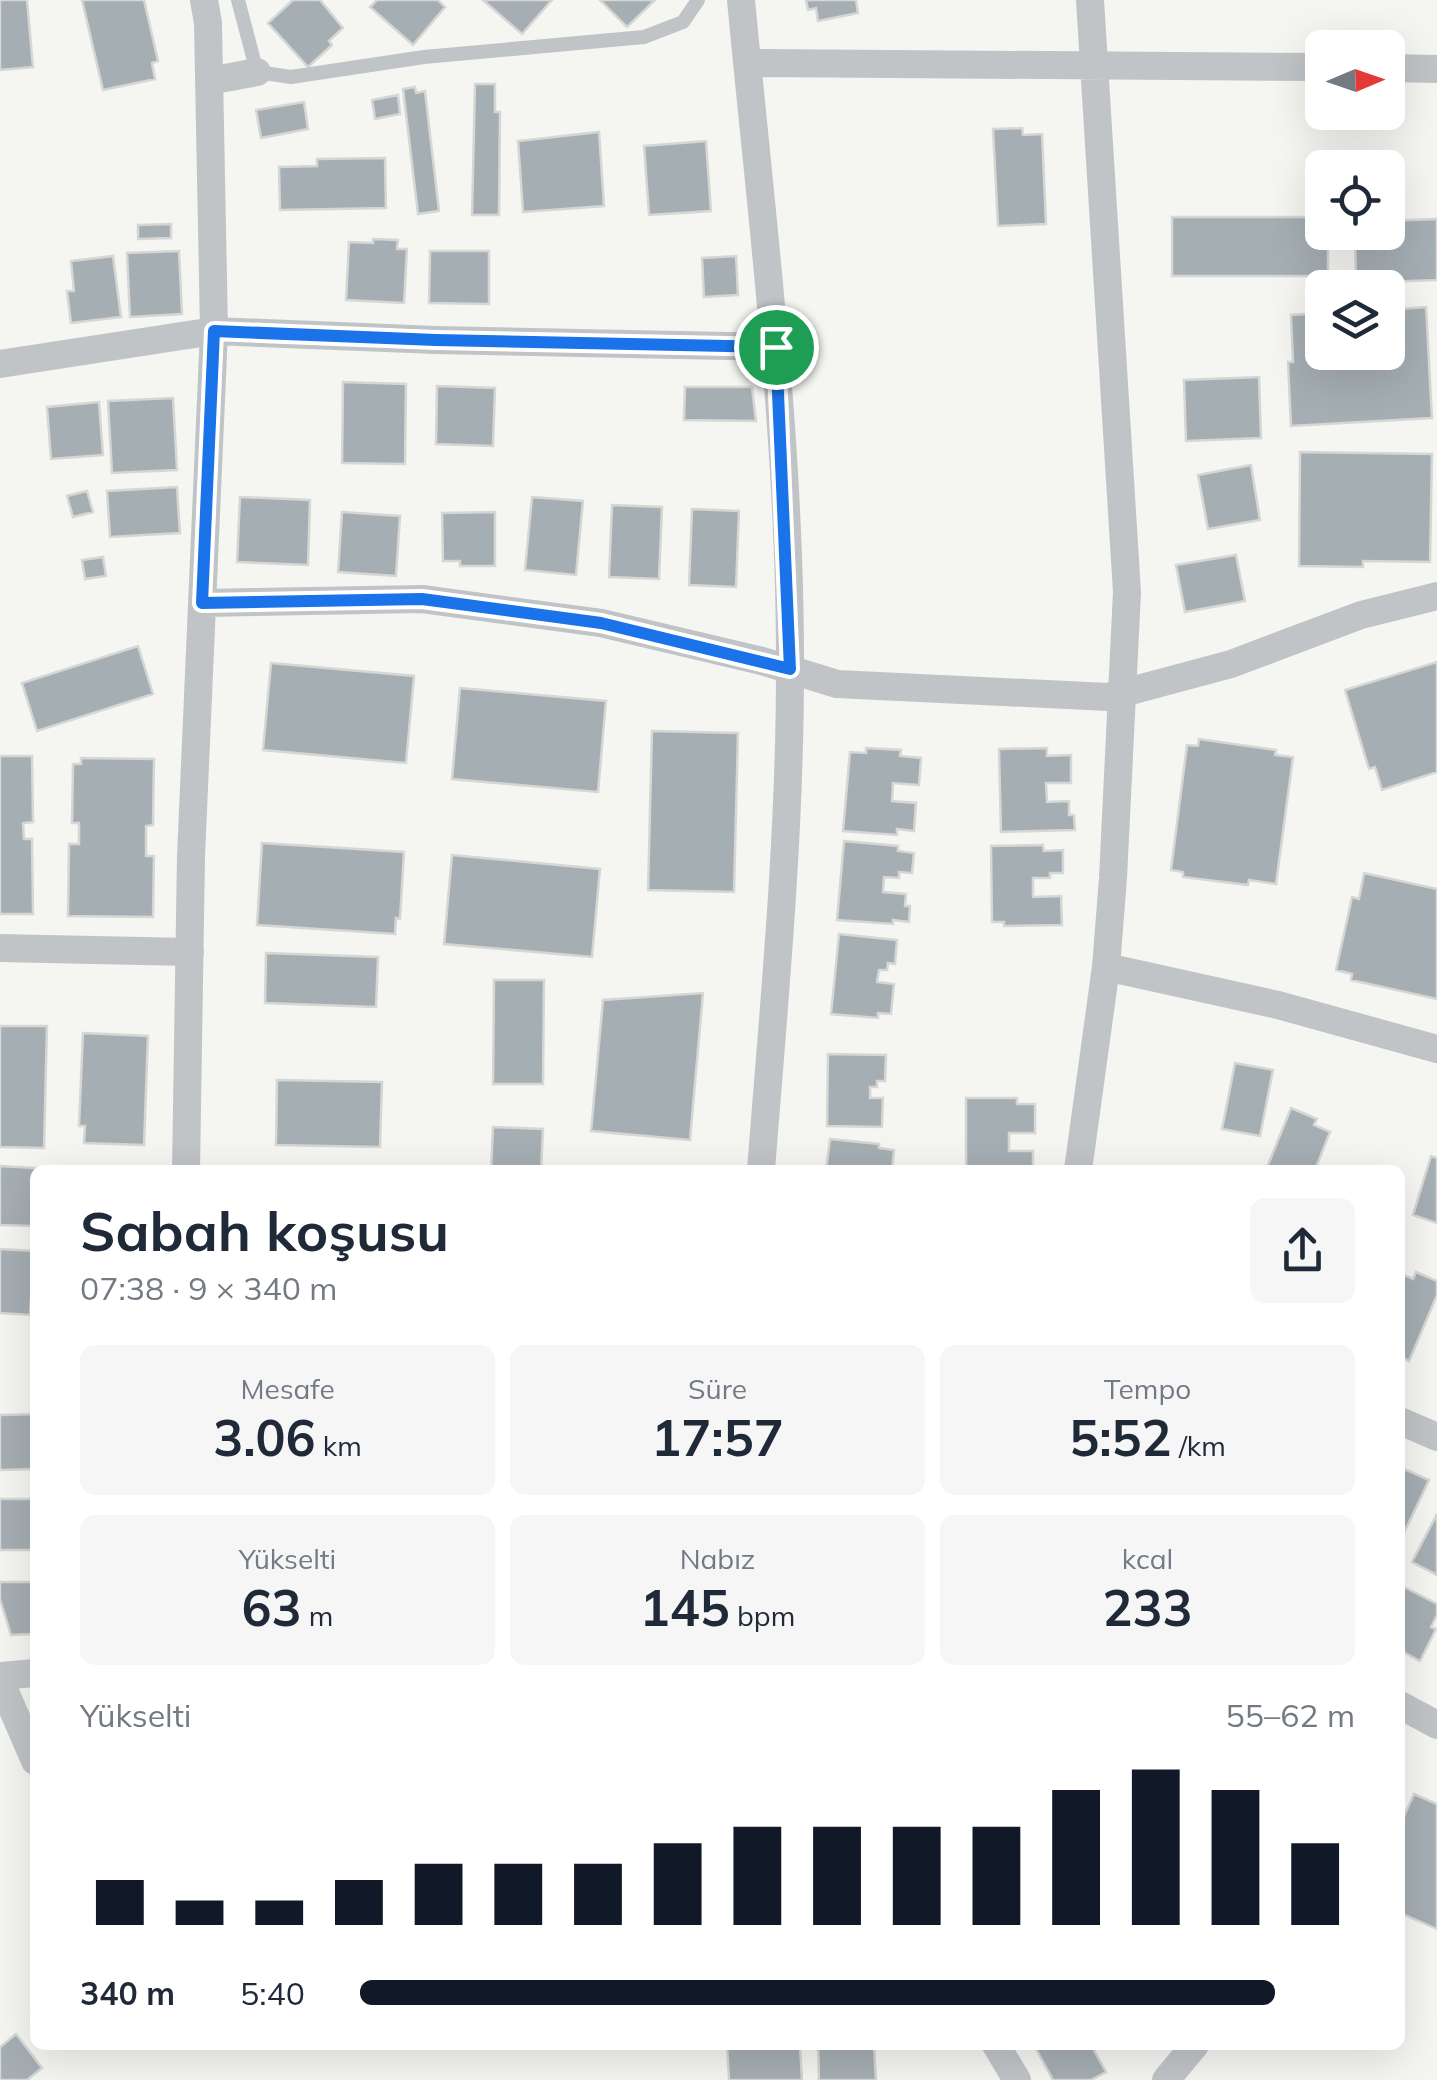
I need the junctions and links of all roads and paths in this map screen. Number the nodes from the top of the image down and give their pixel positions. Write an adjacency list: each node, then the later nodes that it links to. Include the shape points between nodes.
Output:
1 (204, 0): 12 (street)
2 (238, 0): 11 (lane)
3 (698, 0): 11 (lane, via 683,22 644,37 291,76)
4 (741, 0): 6 (street)
5 (1090, 0): 7 (street)
6 (747, 63): 7 (street); 14 (street)
7 (1095, 67): 8 (street); 19 (street, via 1127,592)
8 (1305, 67)
9 (1405, 68): 10 (street)
10 (1437, 68)
11 (258, 72): 12 (street)
12 (209, 81): 13 (street)
13 (214, 331): 14 (street); 15 (street); 17 (street)
14 (776, 347): 18 (street)
15 (0, 364)
16 (1437, 596): 19 (street)
17 (202, 603): 18 (street, via 422,599 601,623); 21 (street)
18 (790, 669): 19 (street, via 837,684); 25 (street, via 786,846)
19 (1122, 692): 22 (street)
20 (0, 948): 21 (street)
21 (190, 952): 24 (street)
22 (1106, 967): 23 (street); 26 (street)
23 (1437, 1049)
24 (186, 1165)
25 (761, 1165)
26 (1079, 1165)
27 (1405, 1422): 28 (street)
28 (1437, 1437)
29 (30, 1674): 30 (street)
30 (0, 1678): 33 (street)
31 (1405, 1715): 32 (street)
32 (1437, 1725)
33 (30, 1749)
34 (999, 2050): 36 (street)
35 (1191, 2050): 37 (street)
36 (1017, 2080)
37 (1166, 2080)

